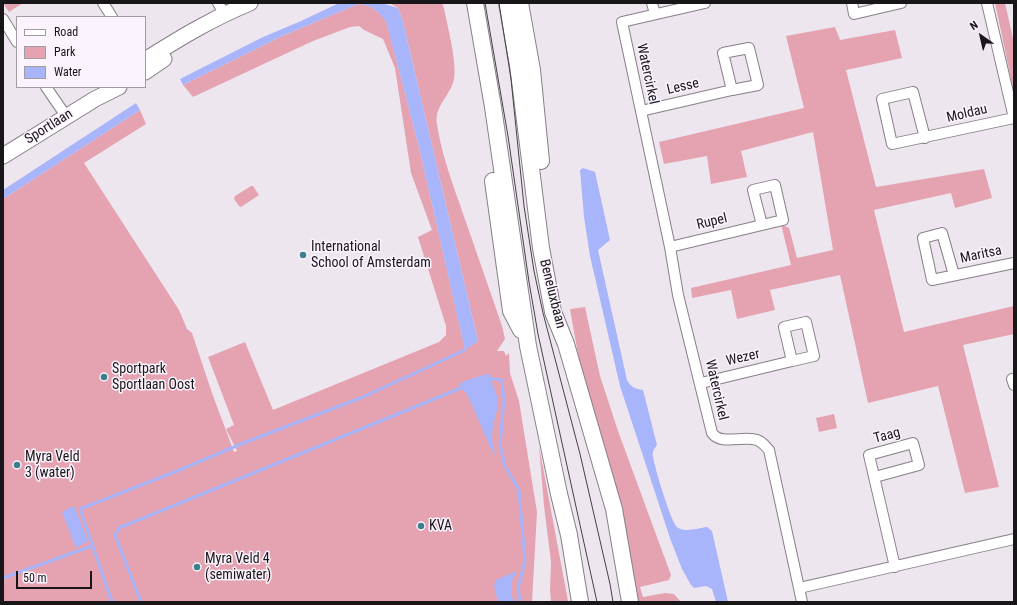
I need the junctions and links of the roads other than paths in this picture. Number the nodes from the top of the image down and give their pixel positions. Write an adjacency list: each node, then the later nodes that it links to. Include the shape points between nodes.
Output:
1 (103, 3): 15 (street)
2 (250, 3): 13 (street)
3 (464, 3): 34 (main road, via 479,77 511,311)
4 (475, 3): 34 (main road, Beneluxbaan)
5 (507, 3): 33 (main road, Beneluxbaan, via 518,65 541,248 553,312)
6 (520, 3): 33 (main road, via 532,70 551,246 565,313)
7 (652, 3): 14 (street)
8 (705, 3): 12 (street, Watercirkel)
9 (852, 3): 10 (street, via 854,14)
10 (901, 3)
11 (987, 3): 26 (street)
12 (671, 7): 14 (street, Watercirkel)
13 (221, 9): 18 (street, via 206,22 181,37)
14 (655, 14): 24 (street, Watercirkel, via 622,22)
15 (111, 16)
16 (3, 20): 17 (street)
17 (16, 40)
18 (146, 67)
19 (47, 88): 25 (street)
20 (107, 88): 23 (street, Sportlaan)
21 (117, 88): 23 (street, Sportlaan)
22 (732, 90): 22 (street, Lesse, via 758,85 749,48 723,53); 24 (street, Lesse)
23 (95, 99): 25 (street, Sportlaan)
24 (640, 111): 30 (street, Watercirkel)
25 (66, 116): 28 (street, Sportlaan)
26 (1014, 118): 27 (street, Moldau)
27 (925, 138): 27 (street, Moldau, via 892,144 882,99 913,92)
28 (3, 156)
29 (762, 225): 30 (street, Rupel)
30 (670, 247): 37 (street, Watercirkel, via 678,295)
31 (1014, 263): 32 (street, Maritsa)
32 (954, 275): 32 (street, Maritsa, via 932,280 923,238 942,233)
33 (566, 344): 44 (main road, Beneluxbaan, via 614,509)
34 (528, 346): 43 (main road, Beneluxbaan, via 569,535)
35 (792, 361): 37 (street, Wezer)
36 (1014, 379): 38 (street)
37 (701, 383): 42 (street, Watercirkel, via 715,437 756,439 764,443 769,450)
38 (1014, 385)
39 (875, 478): 39 (street, Taag, via 869,455 913,443 919,465); 41 (street, Taag)
40 (1014, 539): 41 (street)
41 (895, 568): 42 (street)
42 (799, 588): 45 (street)
43 (580, 602)
44 (630, 602)
45 (802, 602)

